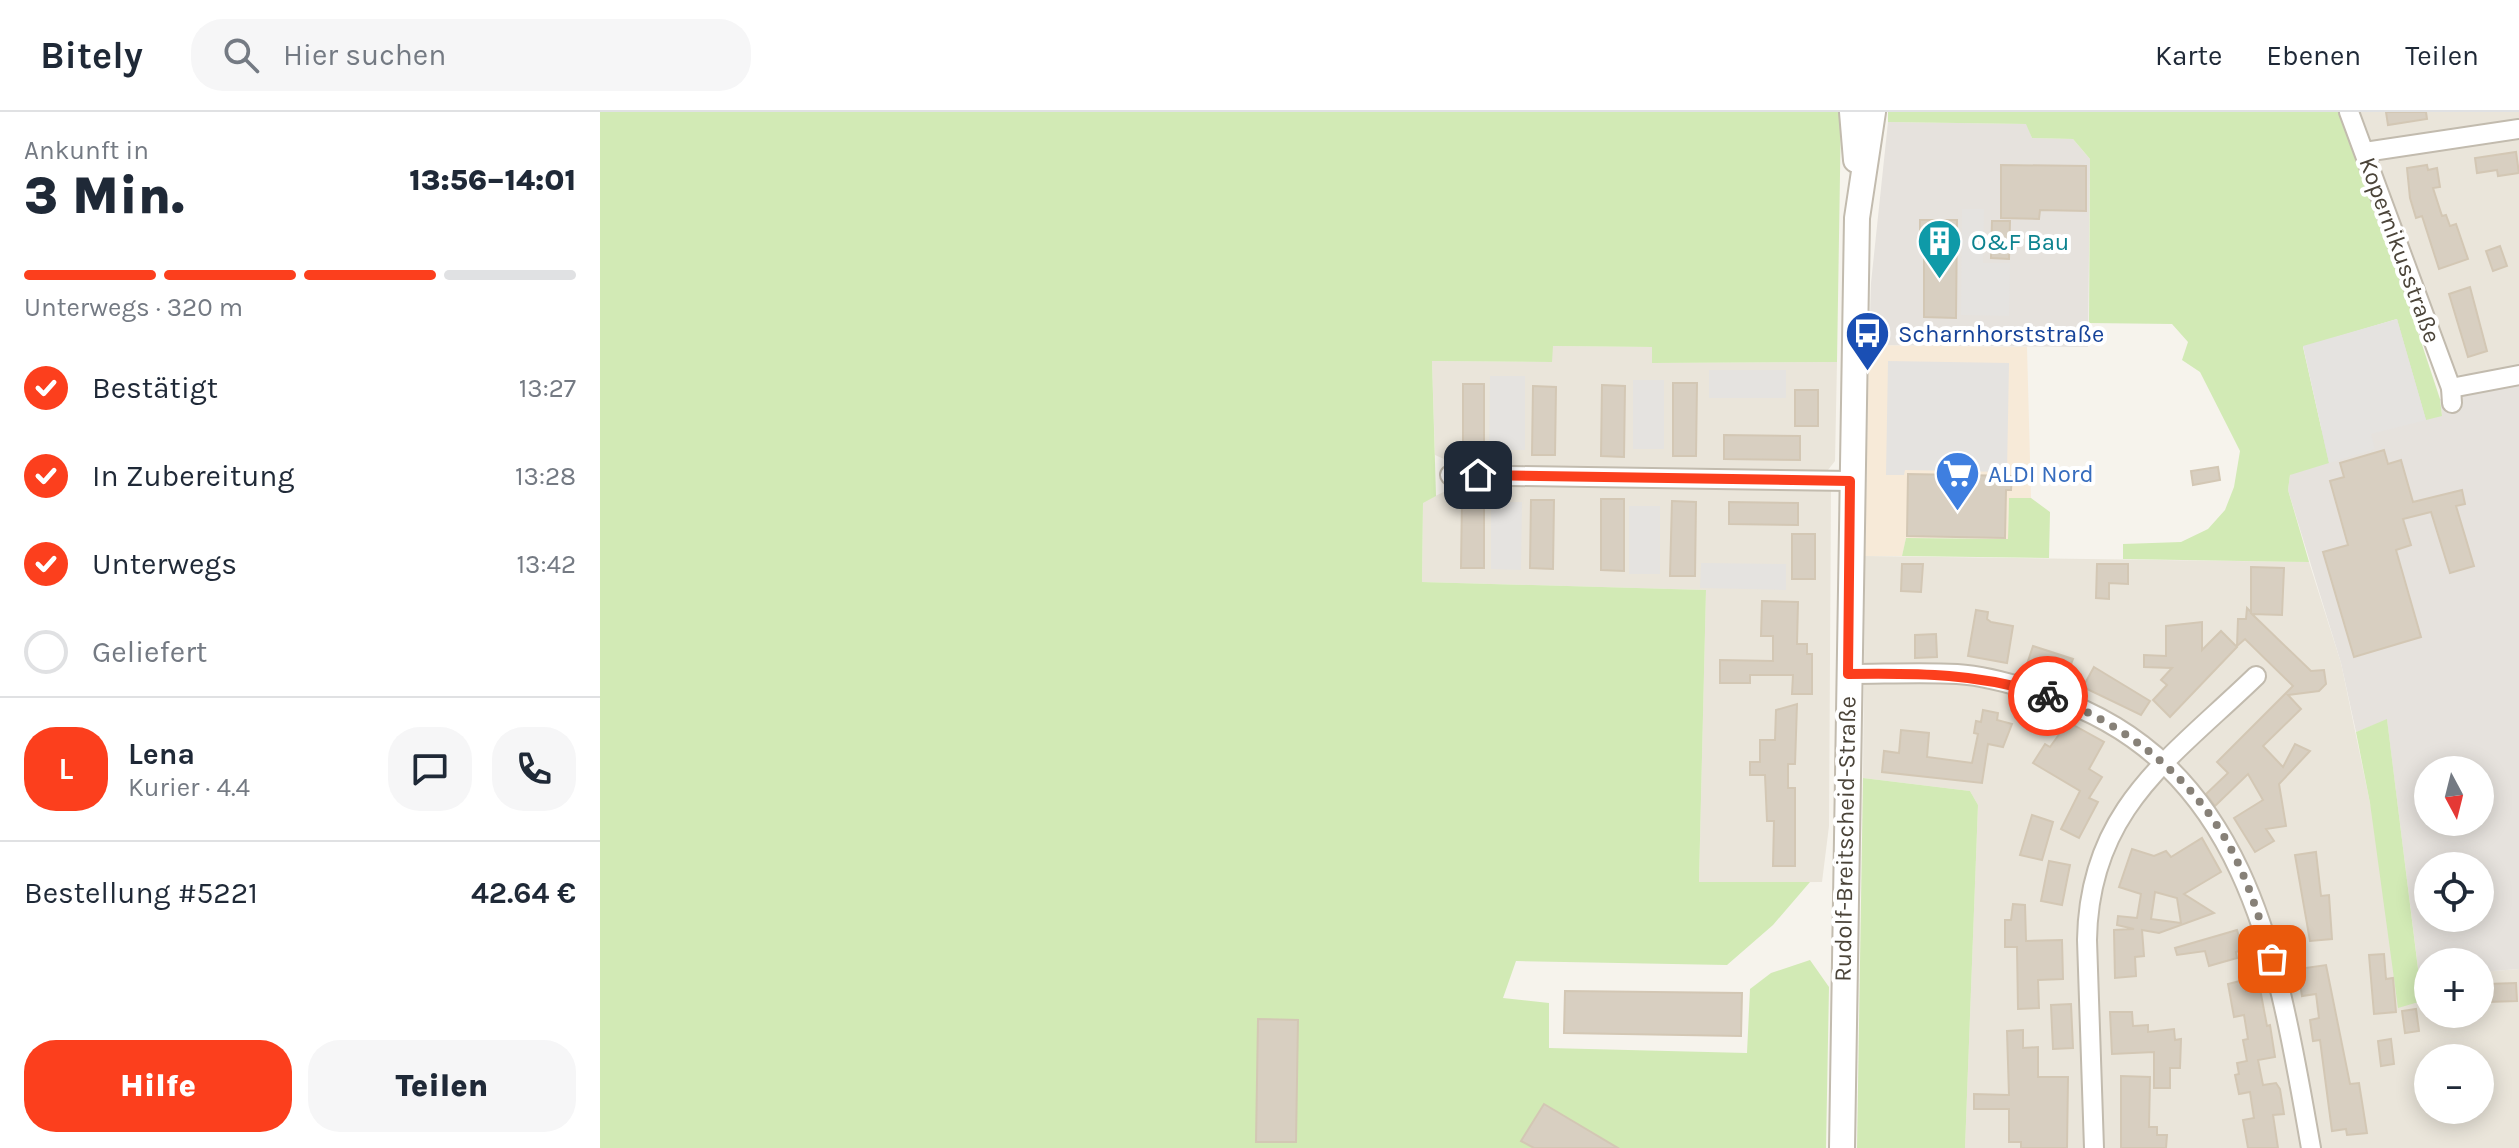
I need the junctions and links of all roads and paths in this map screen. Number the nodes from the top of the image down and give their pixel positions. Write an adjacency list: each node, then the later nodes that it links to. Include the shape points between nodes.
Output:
1 (1852, 112): 6 (street, Rudolf-Breitscheid-Straße)
2 (1873, 112): 6 (street, Rudolf-Breitscheid-Straße)
3 (2349, 112): 5 (street, Kopernikusstraße)
4 (2519, 129): 5 (street)
5 (2365, 152): 7 (street, Kopernikusstraße, via 2451,396)
6 (1859, 194): 9 (street, Rudolf-Breitscheid-Straße)
7 (2519, 375)
8 (1450, 475): 9 (street)
9 (1850, 481): 10 (street, Rudolf-Breitscheid-Straße)
10 (1848, 674): 12 (street, via 1958,674 2015,684 2092,714); 13 (street, Rudolf-Breitscheid-Straße)
11 (2256, 676): 12 (street)
12 (2164, 764): 14 (street, via 2146,779 2116,821 2099,857 2090,896); 15 (street, via 2211,818 2247,882 2272,959)
13 (1842, 1148)
14 (2094, 1148)
15 (2311, 1148)

